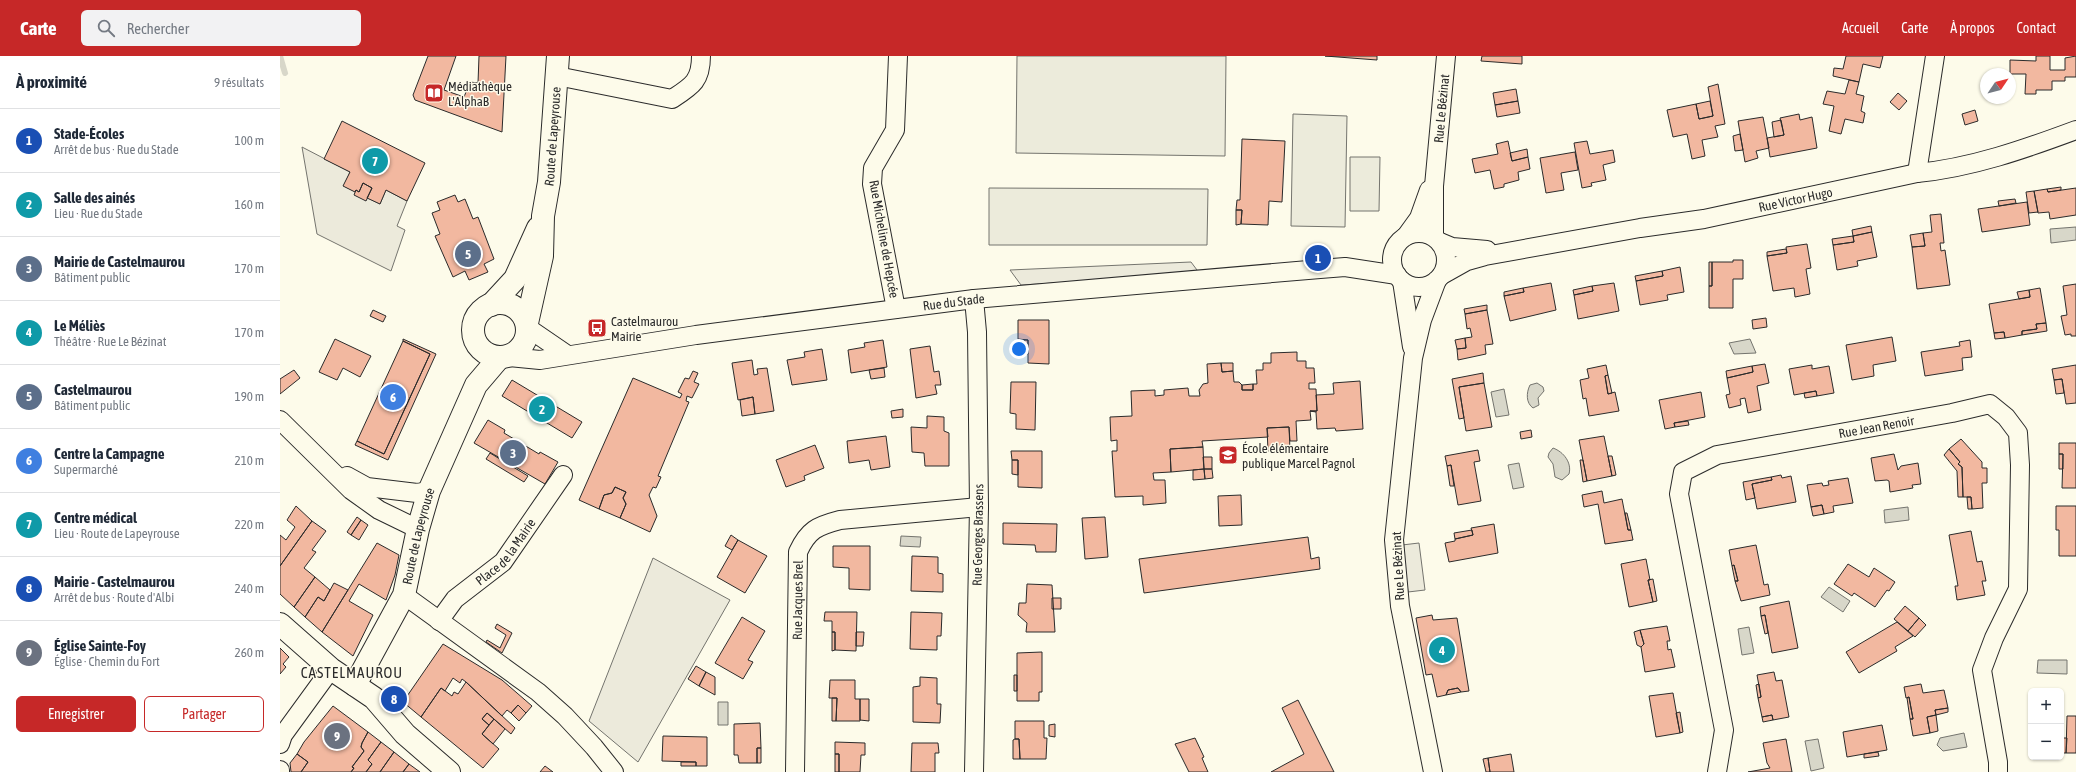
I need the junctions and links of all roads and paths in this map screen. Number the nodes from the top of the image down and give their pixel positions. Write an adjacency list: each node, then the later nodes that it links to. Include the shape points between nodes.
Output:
1 (701, 56): 5 (street, via 701,72 689,88 672,99)
2 (898, 56): 18 (street, Rue Micheline de Hepcée, via 895,130 872,168 872,184)
3 (1446, 56): 7 (street, Rue Le Bézinat)
4 (1935, 56): 8 (street)
5 (557, 66): 9 (street, Route de Lapeyrouse, via 549,182)
6 (2076, 130): 8 (street, Rue Victor Hugo, via 2031,147 1946,170)
7 (1438, 160): 10 (street, Rue Le Bézinat, via 1434,186); 11 (street, Rue Le Bézinat, via 1419,218)
8 (1917, 173): 12 (street, Rue Victor Hugo, via 1704,219)
9 (543, 216): 17 (street, Route de Lapeyrouse, via 516,279); 19 (street, Route de Lapeyrouse, via 542,256)
10 (1437, 239): 11 (street, via 1424,233 1415,233); 12 (street, Rue Victor Hugo, via 1466,249); 15 (street, via 1447,258)
11 (1402, 240): 13 (street, Rue du Stade, via 1380,257); 14 (street, via 1392,258 1393,267)
12 (1510, 251): 15 (street, Rue Victor Hugo, via 1467,261)
13 (1345, 267): 14 (street, Rue du Stade); 16 (street, Rue du Stade)
14 (1400, 278): 15 (street, via 1410,286 1419,287 1428,286); 23 (street, Rue Le Bézinat, via 1406,298)
15 (1440, 278): 23 (street, Rue Le Bézinat, via 1422,320)
16 (974, 299): 18 (street, Rue du Stade); 29 (street, Rue Georges Brassens, via 977,332)
17 (491, 304): 19 (street, via 509,304 517,308); 20 (street, via 475,318)
18 (896, 309): 21 (street, Rue du Stade)
19 (528, 326): 21 (street); 22 (street, via 528,336 521,349)
20 (475, 342): 22 (street, via 485,353); 24 (street, Route de Lapeyrouse)
21 (566, 354): 22 (street, Rue du Stade, via 540,360)
22 (504, 357): 24 (street, Route de Lapeyrouse)
23 (1413, 358): 41 (street, Rue Le Bézinat, via 1394,540 1400,606)
24 (476, 385): 28 (street, Route de Lapeyrouse)
25 (280, 420): 26 (street)
26 (325, 465): 28 (street, via 367,487 417,493); 30 (street, via 351,490 379,510)
27 (563, 475): 32 (street, Place de la Mairie, via 503,562 455,599)
28 (429, 490): 30 (street, Route de Lapeyrouse)
29 (979, 507): 39 (street, Rue Jacques Brel, via 840,520 819,525 805,537 798,552); 40 (street, Rue Georges Brassens)
30 (418, 529): 31 (street, Route de Lapeyrouse)
31 (404, 595): 32 (street); 35 (street, Route de Lapeyrouse)
32 (439, 621): 38 (street, via 538,692 566,716)
33 (280, 624): 34 (street)
34 (331, 669): 35 (street); 36 (street, via 283,735)
35 (355, 684): 37 (street, via 374,698 405,734)
36 (280, 744)
37 (449, 772)
38 (614, 772)
39 (795, 772)
40 (974, 772)
41 (1433, 772)
42 (1716, 772): 43 (street, Rue Jean Renoir, via 1724,730 1679,494 1683,472 1717,455 1990,404 2006,417 2018,433 2020,465 2018,590 1994,638 1982,670)
43 (1998, 772)

